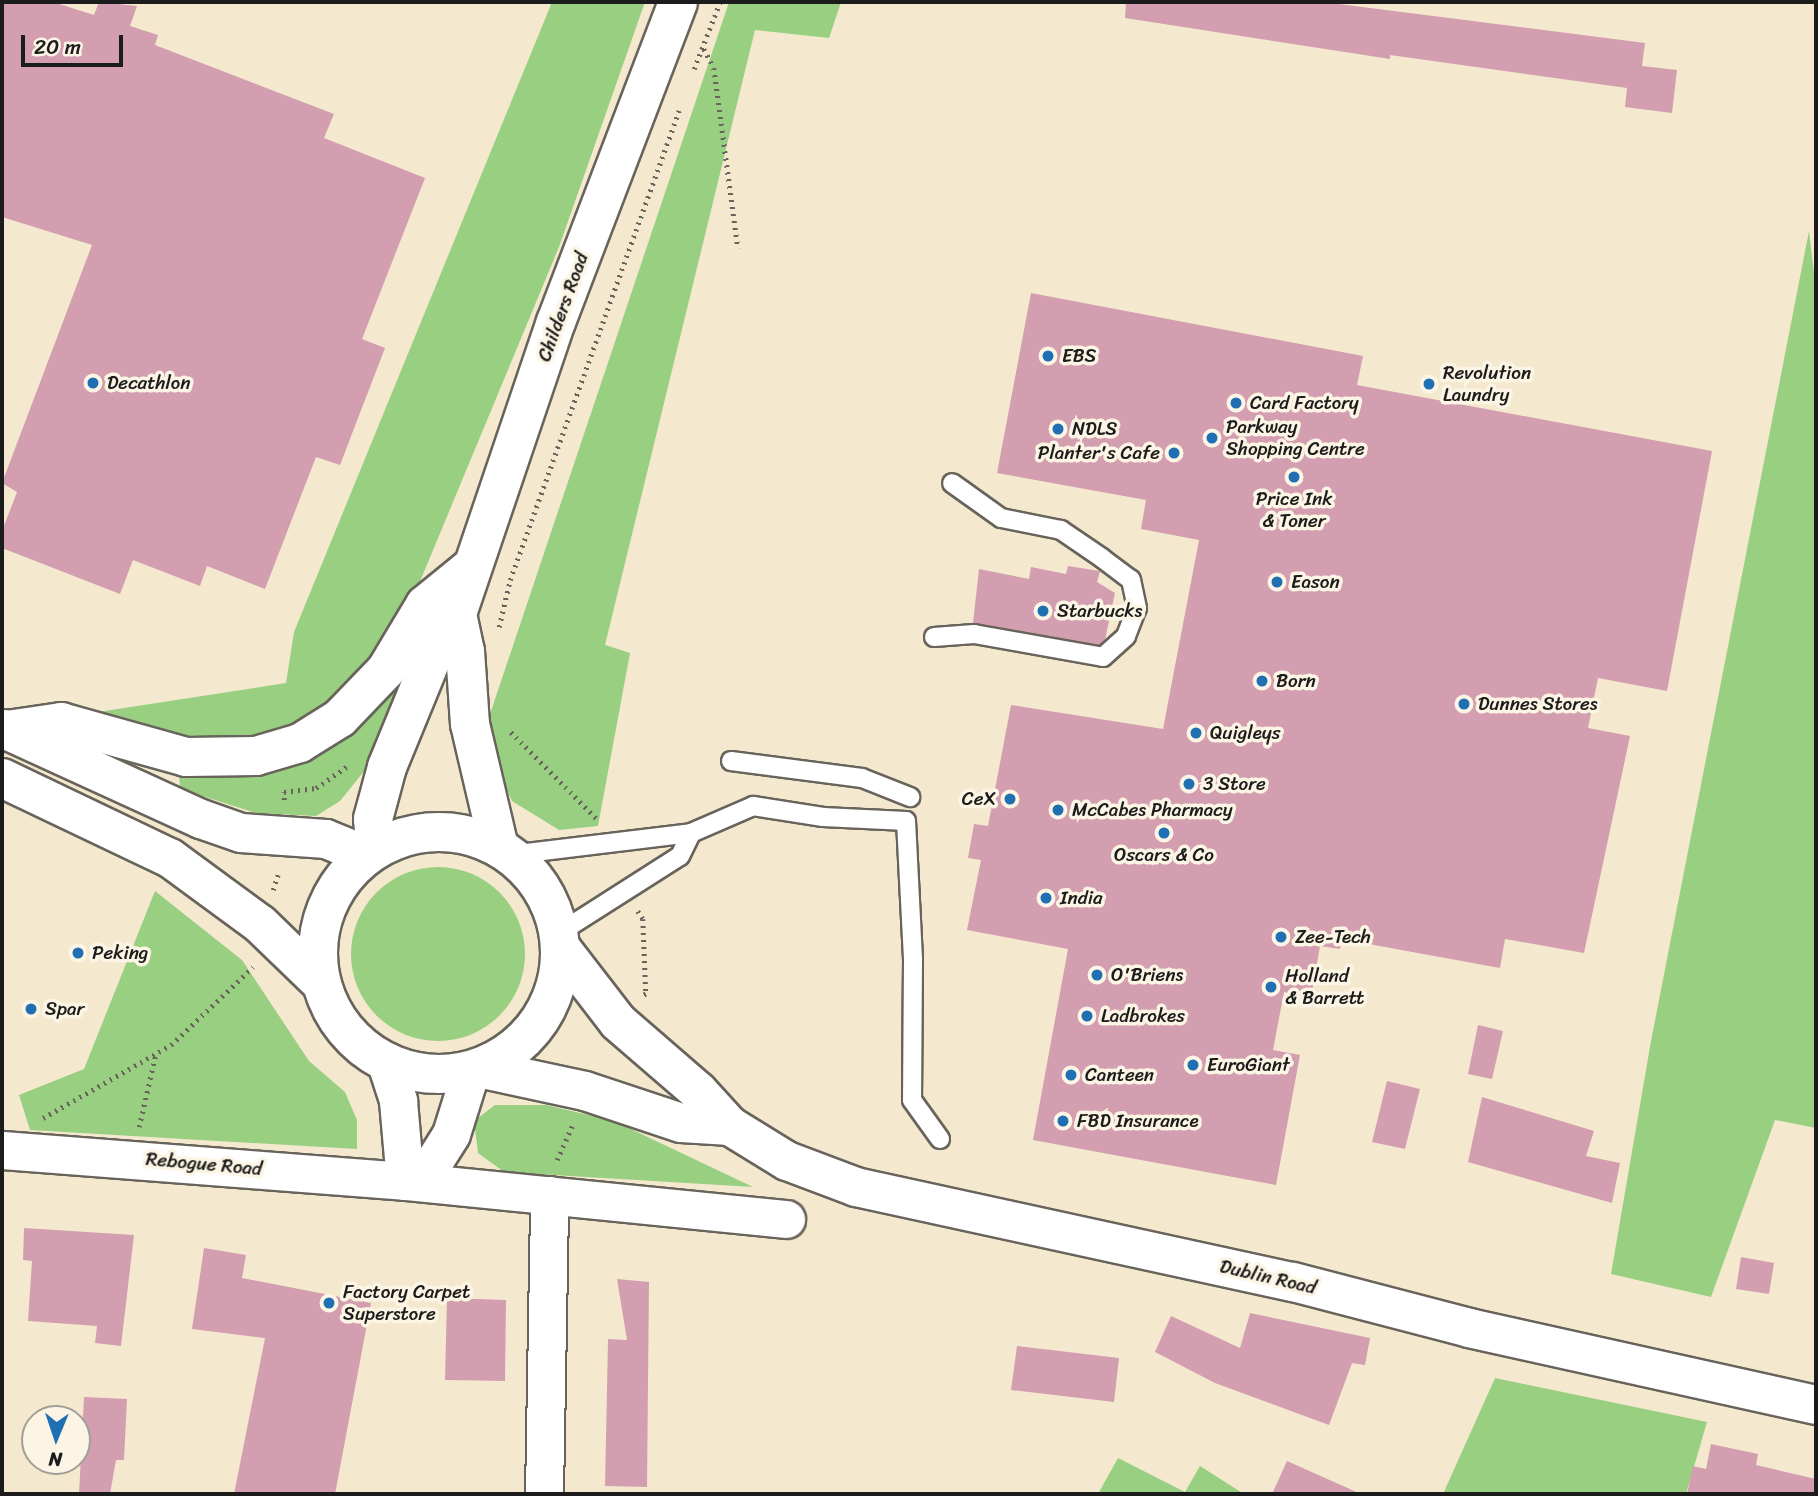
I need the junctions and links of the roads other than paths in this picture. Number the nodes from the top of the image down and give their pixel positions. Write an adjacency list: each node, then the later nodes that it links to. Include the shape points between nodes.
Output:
1 (678, 2): 3 (main road, Childers Road)
2 (952, 483): 5 (lane, via 1001,518 1061,530 1131,580 1137,608 1126,636 1103,657 974,634)
3 (469, 569): 4 (main road, Childers Road); 6 (main road, via 425,605 386,670 340,718 300,743 256,756 186,757 61,722)
4 (457, 614): 11 (main road, Childers Road, via 465,651 470,724); 12 (main road, Childers Road, via 435,650 387,767 373,819)
5 (934, 637)
6 (4, 729): 12 (main road, via 241,833 326,839)
7 (731, 761): 9 (lane, via 862,778)
8 (8, 783): 14 (main road, via 170,858 260,924)
9 (910, 797)
10 (691, 833): 11 (lane); 13 (lane, via 680,856); 18 (lane, via 753,806 823,817 906,821 913,960 912,1100)
11 (505, 851): 12 (main road, via 459,834 416,835); 13 (main road, via 533,877 549,903)
12 (370, 852): 14 (main road, via 340,881 324,913 317,947)
13 (560, 940): 16 (main road, via 558,979 547,1009 530,1034 506,1055); 17 (main road, via 618,1022 698,1091)
14 (321, 983): 15 (main road, via 334,1015 357,1043)
15 (386, 1063): 16 (main road, via 428,1074); 20 (street, via 398,1101)
16 (474, 1069): 17 (main road, via 585,1091 681,1123); 20 (street, via 450,1134 429,1169)
17 (730, 1126): 23 (main road, Dublin Road, via 787,1160 856,1187 1293,1282 1469,1328)
18 (940, 1139)
19 (3, 1150): 20 (street, Rebogue Road)
20 (405, 1181): 21 (street, Rebogue Road)
21 (549, 1182): 22 (street, Rebogue Road); 24 (street)
22 (786, 1219)
23 (1816, 1405)
24 (544, 1494)

